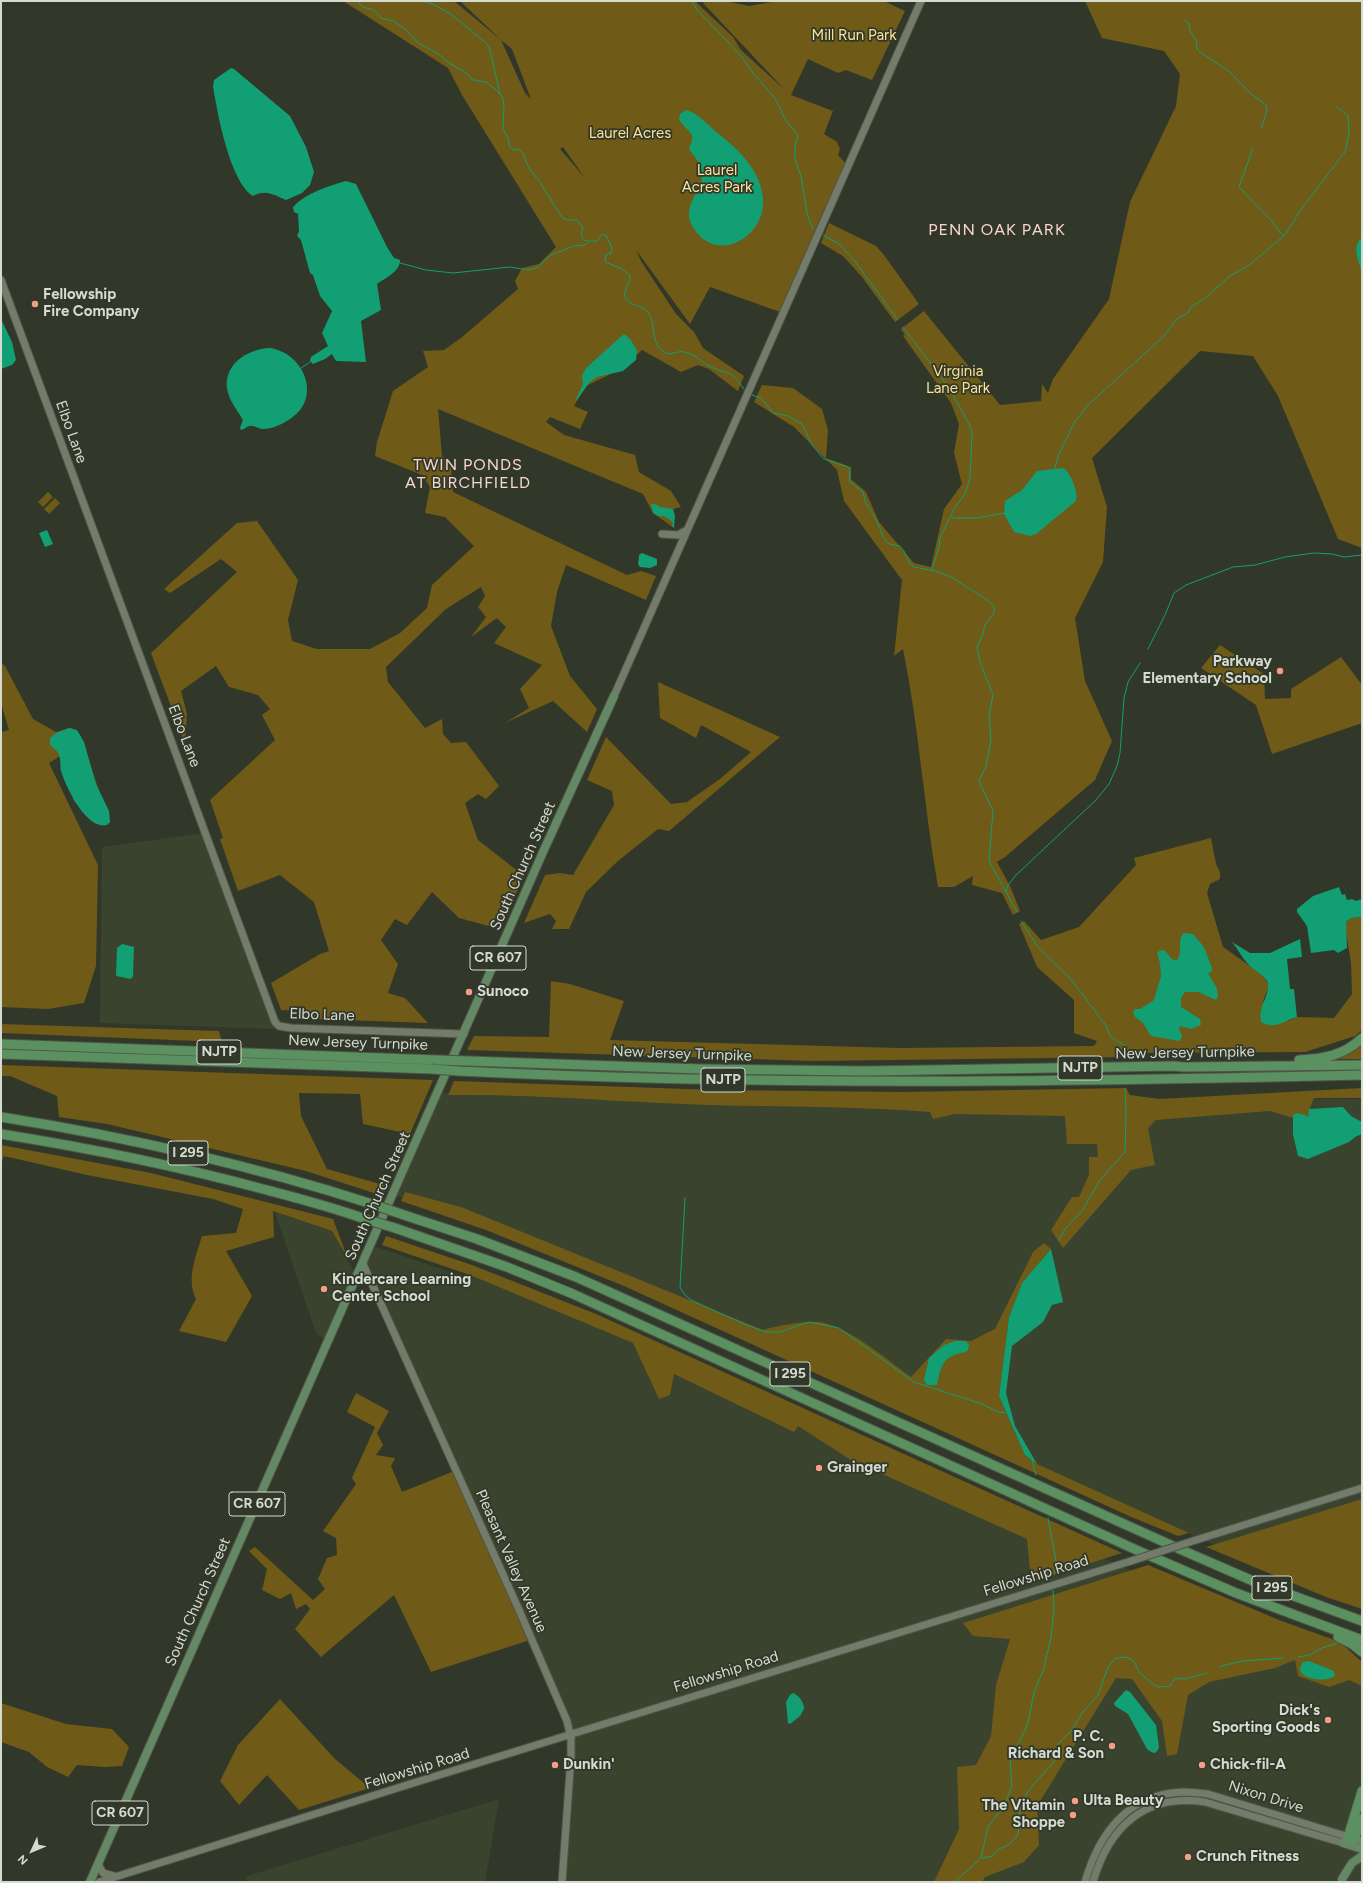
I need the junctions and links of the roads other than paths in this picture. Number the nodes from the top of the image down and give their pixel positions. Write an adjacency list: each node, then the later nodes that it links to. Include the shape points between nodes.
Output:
1 (921, 1): 3 (street)
2 (1, 280): 6 (street, Elbo Lane, via 276,1022 279,1026 291,1028)
3 (687, 530): 4 (street, via 678,535); 5 (street)
4 (662, 534)
5 (614, 696): 6 (main road, South Church Street / CR 607)
6 (464, 1034): 17 (main road, South Church Street / CR 607)
7 (1362, 1038): 11 (highway, via 1347,1050 1321,1058)
8 (1, 1044): 11 (highway, New Jersey Turnpike / NJTP, bridge, via 702,1069 865,1072)
9 (1, 1054): 13 (highway, New Jersey Turnpike / NJTP, bridge, via 788,1081 986,1082)
10 (1362, 1065): 11 (highway, New Jersey Turnpike / NJTP)
11 (1174, 1066)
12 (1362, 1075): 13 (highway, New Jersey Turnpike / NJTP)
13 (1210, 1078): 14 (highway, via 1251,1082)
14 (1362, 1081)
15 (1, 1117): 19 (highway, I 295, bridge, via 95,1133 259,1171 372,1204 477,1239 576,1278 1178,1549 1253,1581)
16 (1, 1134): 20 (highway, I 295, bridge, via 115,1154 304,1200 507,1267 573,1294 1141,1552 1236,1593)
17 (363, 1264): 23 (street, Pleasant Valley Avenue, via 557,1695); 29 (main road, South Church Street / CR 607)
18 (1362, 1488): 23 (street, Fellowship Road, bridge)
19 (1362, 1621)
20 (1324, 1626): 21 (highway, I 295); 22 (highway)
21 (1362, 1640)
22 (1362, 1652)
23 (570, 1734): 30 (street, Fellowship Road); 34 (street, Pleasant Valley Avenue, via 570,1793)
24 (1362, 1791): 26 (highway)
25 (1362, 1819): 26 (highway)
26 (1352, 1841): 27 (main road, Nixon Drive); 35 (street, Nixon Drive, via 1208,1794 1176,1793 1157,1796 1136,1805 1114,1822 1098,1846); 36 (street, Nixon Drive, via 1205,1802 1168,1802 1142,1811 1121,1827 1104,1850)
27 (1362, 1849)
28 (1362, 1856): 31 (main road, via 1352,1863)
29 (98, 1864): 30 (street, via 103,1873); 32 (main road, South Church Street / CR 607)
30 (116, 1877): 33 (street, Fellowship Road)
31 (1342, 1879)
32 (90, 1882)
33 (99, 1882)
34 (562, 1882)
35 (1085, 1882)
36 (1093, 1882)

